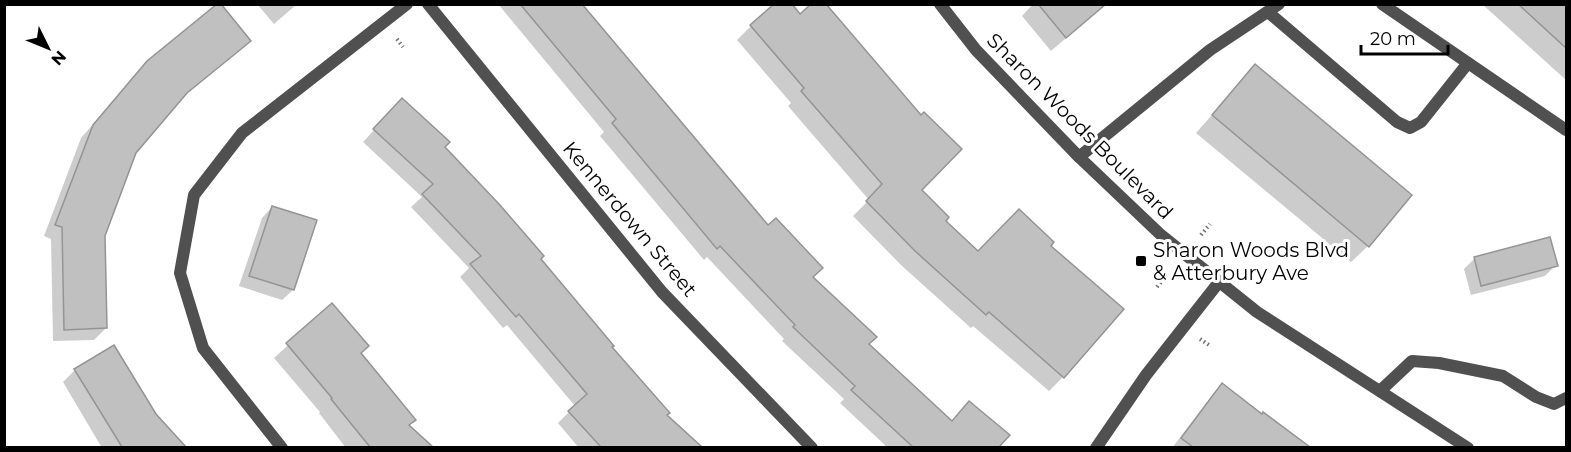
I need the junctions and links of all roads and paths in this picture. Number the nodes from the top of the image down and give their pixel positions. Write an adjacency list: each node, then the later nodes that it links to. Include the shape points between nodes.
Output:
1 (407, 4): 21 (street, via 242,133 194,195 180,273 203,348)
2 (428, 4): 22 (street, Kennerdown Street, via 662,292)
3 (940, 4): 11 (street, Sharon Woods Boulevard, via 976,50)
4 (1279, 4): 6 (street)
5 (1382, 4): 9 (street)
6 (1268, 12): 9 (street, via 1397,122 1410,128 1421,122); 11 (street, via 1210,50)
7 (397, 39): 8 (path)
8 (403, 47)
9 (1468, 63): 10 (street)
10 (1566, 130)
11 (1079, 157): 15 (street, Sharon Woods Boulevard, via 1161,235)
12 (1210, 224): 13 (path)
13 (1201, 236)
14 (1166, 276): 16 (path)
15 (1219, 282): 19 (street, Sharon Woods Boulevard, via 1257,312); 23 (street)
16 (1157, 287)
17 (1200, 339): 18 (path)
18 (1209, 345)
19 (1380, 391): 20 (street, via 1412,361 1503,376 1536,398 1554,404); 24 (street, Sharon Woods Boulevard)
20 (1566, 398)
21 (282, 447)
22 (812, 447)
23 (1096, 447)
24 (1468, 447)

